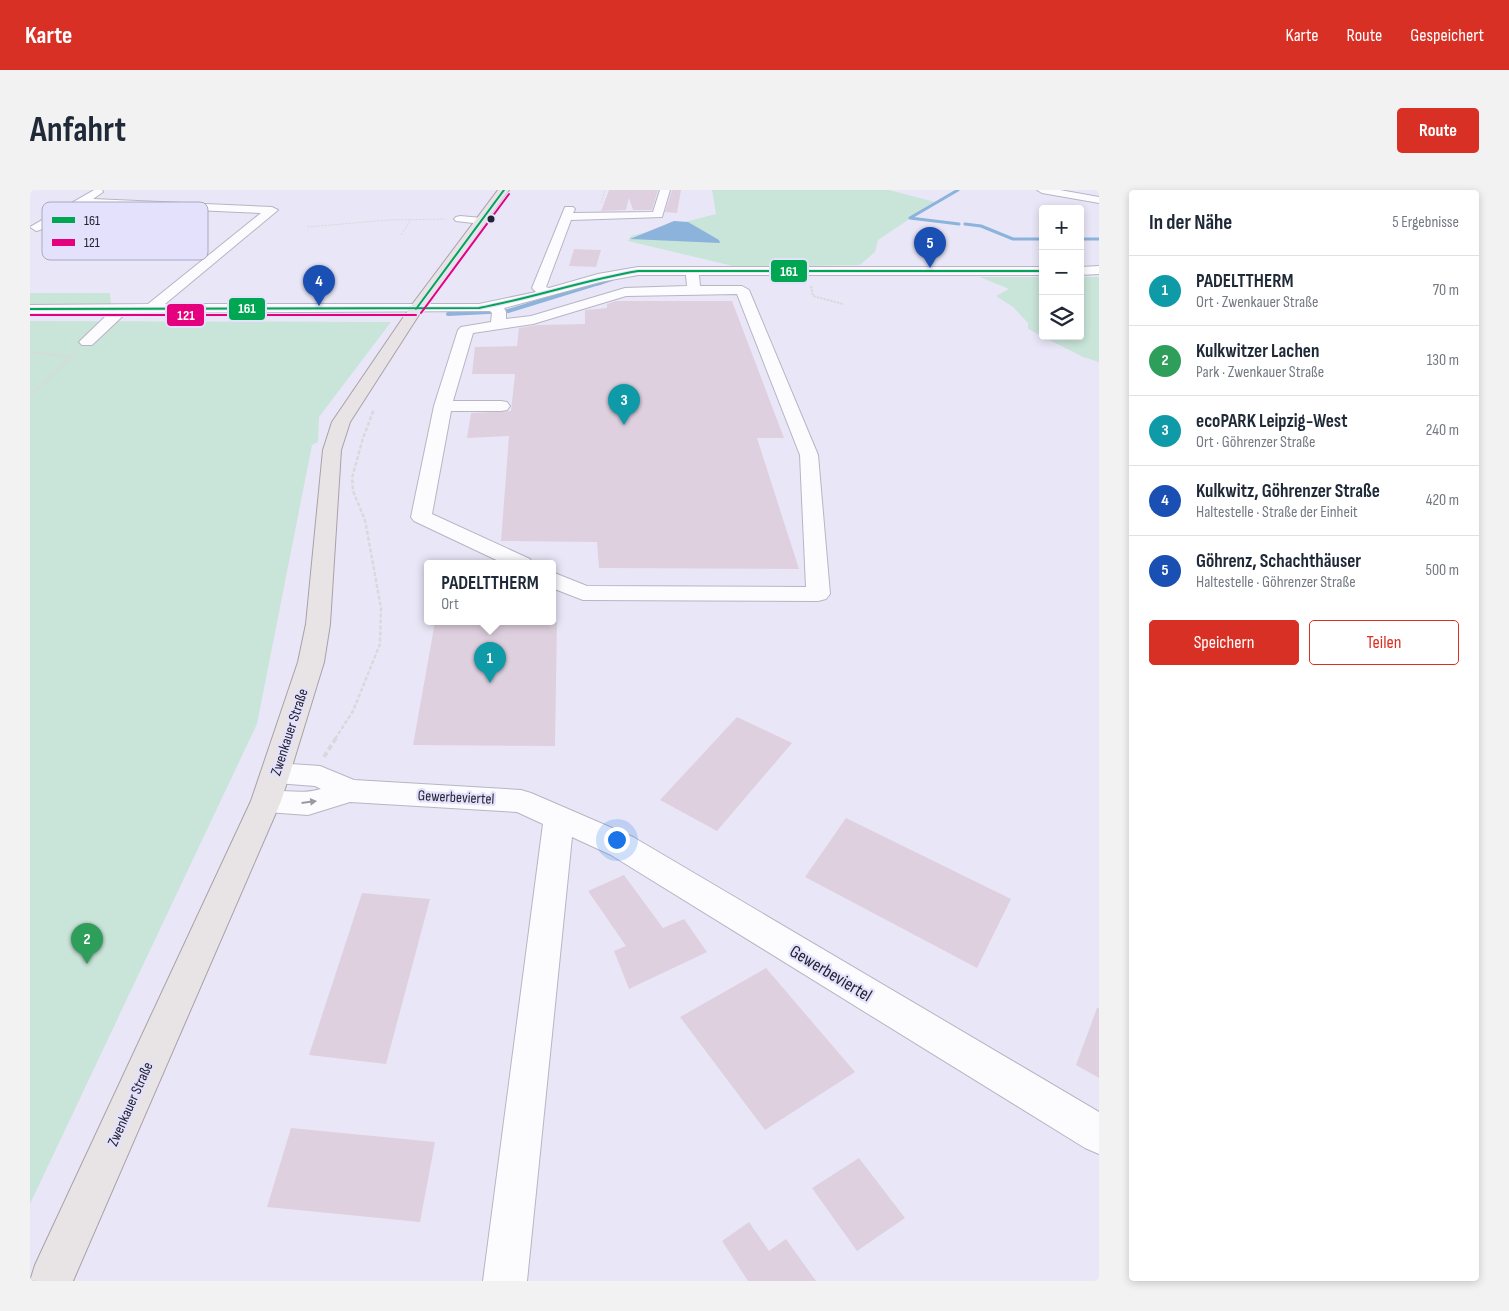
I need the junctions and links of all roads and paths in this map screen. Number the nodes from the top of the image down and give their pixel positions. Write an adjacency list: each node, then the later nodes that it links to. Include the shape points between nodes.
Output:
1 (102, 190): 6 (street)
2 (504, 190): 10 (main road, Zwenkauer Straße)
3 (665, 190): 23 (street, via 658,215 567,213 538,288)
4 (1042, 190): 5 (street)
5 (1099, 200)
6 (82, 202)
7 (208, 207): 16 (street, via 272,210)
8 (411, 219): 9 (path); 13 (path); 14 (path)
9 (460, 220): 10 (street)
10 (482, 220): 29 (main road, Zwenkauer Straße)
11 (42, 224): 12 (street)
12 (36, 227)
13 (307, 227)
14 (401, 235)
15 (208, 258): 16 (street)
16 (214, 258): 28 (street)
17 (1099, 270): 21 (street)
18 (692, 271): 19 (street); 22 (street); 23 (street, via 622,273)
19 (819, 271): 20 (street); 24 (path, via 809,278 813,296)
20 (1039, 271)
21 (1084, 271)
22 (694, 290): 30 (street, via 625,292 533,320); 39 (street, via 742,290 809,455 818,594 583,593)
23 (547, 293): 25 (street)
24 (842, 304)
25 (494, 306): 29 (street); 30 (street, via 499,312)
26 (30, 309): 27 (street)
27 (122, 309): 28 (street); 31 (street)
28 (151, 309): 29 (street)
29 (416, 309): 41 (main road, Zwenkauer Straße, via 342,422 332,450 312,662)
30 (498, 325): 36 (street, via 466,330)
31 (87, 342): 33 (path)
32 (30, 352): 33 (path)
33 (72, 357): 34 (path)
34 (30, 396)
35 (376, 402): 40 (path, via 352,478 371,549 380,608 380,644 353,711)
36 (442, 406): 37 (street); 38 (street, via 421,517)
37 (501, 406)
38 (513, 560)
39 (556, 581)
40 (313, 776): 41 (street, Gewerbeviertel); 42 (street, Gewerbeviertel, via 320,776)
41 (271, 787): 42 (street, Gewerbeviertel, one-way to 42, via 308,804); 45 (main road, Zwenkauer Straße)
42 (350, 791): 43 (street, Gewerbeviertel, via 520,801)
43 (559, 818): 44 (street, Gewerbeviertel, via 622,846); 46 (street)
44 (1099, 1134)
45 (51, 1281)
46 (505, 1281)

